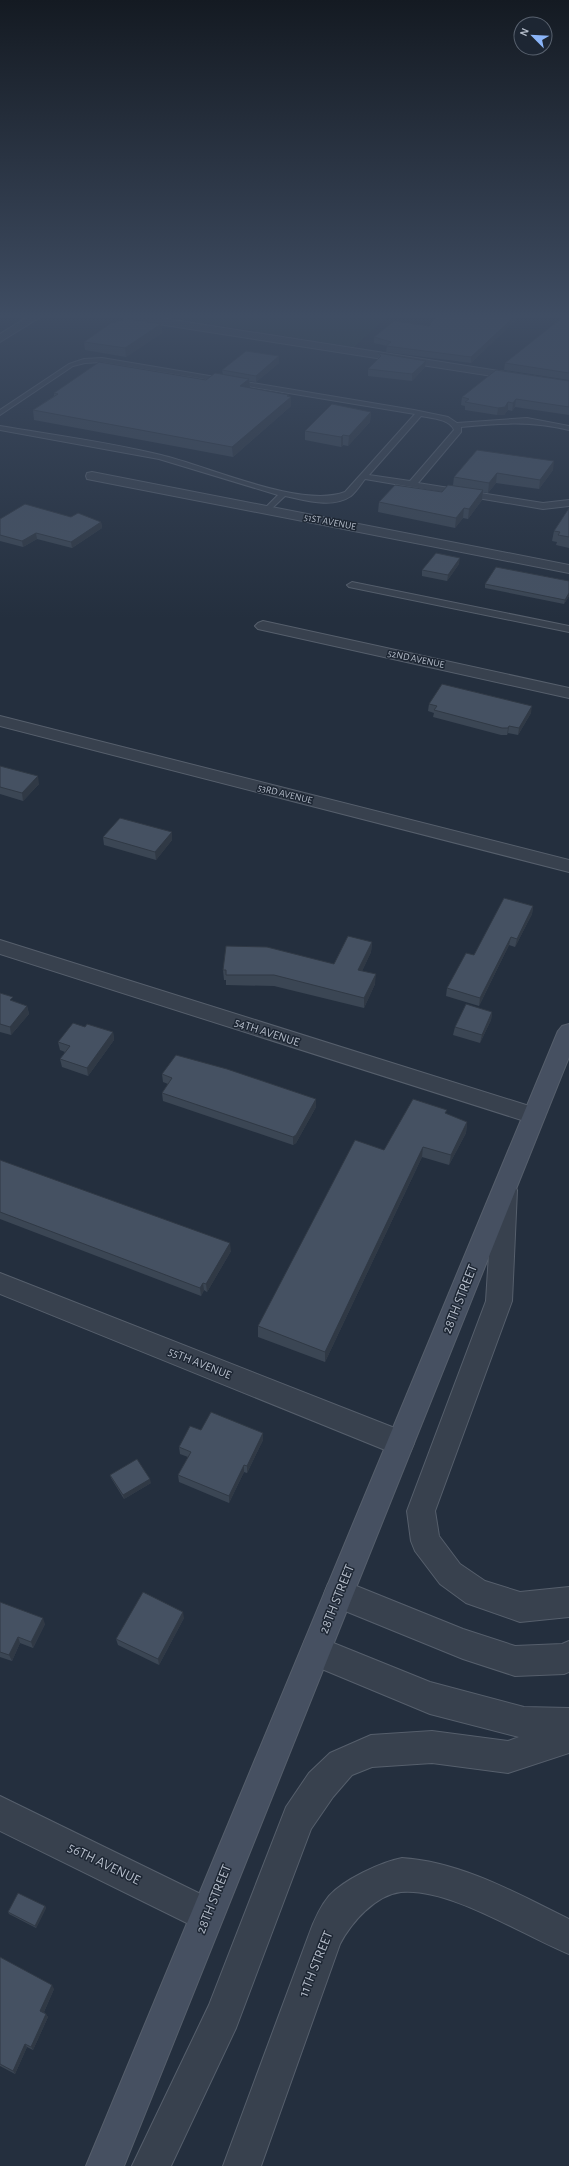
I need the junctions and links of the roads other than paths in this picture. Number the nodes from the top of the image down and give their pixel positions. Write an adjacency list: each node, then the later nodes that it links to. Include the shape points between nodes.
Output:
1 (416, 417): 7 (lane)
2 (435, 417): 3 (lane)
3 (456, 425): 5 (lane, via 521,421 542,422); 8 (lane, via 458,430)
4 (0, 428): 9 (lane, via 160,457)
5 (569, 428)
6 (92, 476): 11 (street, 51ST AVENUE)
7 (363, 476): 8 (lane); 9 (lane, via 348,494 335,499 316,500)
8 (413, 483): 10 (lane, via 543,506)
9 (284, 493): 11 (lane)
10 (569, 503)
11 (267, 510): 12 (street, 51ST AVENUE)
12 (569, 569)
13 (352, 585): 15 (lane)
14 (263, 626): 16 (street, 52ND AVENUE)
15 (569, 629)
16 (569, 693)
17 (0, 721): 18 (street, 53RD AVENUE)
18 (569, 866)
19 (0, 947): 21 (street, 54TH AVENUE)
20 (569, 1032): 21 (main road, 28TH STREET)
21 (534, 1116): 22 (main road, 28TH STREET)
22 (505, 1188): 24 (main road, 28TH STREET); 26 (street, via 499,1301 421,1511 425,1541 450,1574 477,1593 520,1607)
23 (0, 1283): 24 (street, 55TH AVENUE)
24 (400, 1443): 25 (main road, 28TH STREET)
25 (339, 1594): 27 (main road, 28TH STREET); 28 (street, via 463,1644 515,1661 564,1660)
26 (569, 1602)
27 (316, 1651): 29 (street, via 430,1698 524,1723); 32 (main road, 28TH STREET)
28 (569, 1656)
29 (569, 1724)
30 (569, 1737): 35 (street, via 508,1757 432,1747 371,1751 340,1764 321,1785 298,1819 223,2016)
31 (0, 1813): 32 (street, 56TH AVENUE)
32 (207, 1915): 34 (main road, 28TH STREET)
33 (569, 1937): 36 (street, 11TH STREET, via 432,1877 401,1874 370,1887 342,1907 325,1937)
34 (105, 2166)
35 (151, 2166)
36 (242, 2166)

